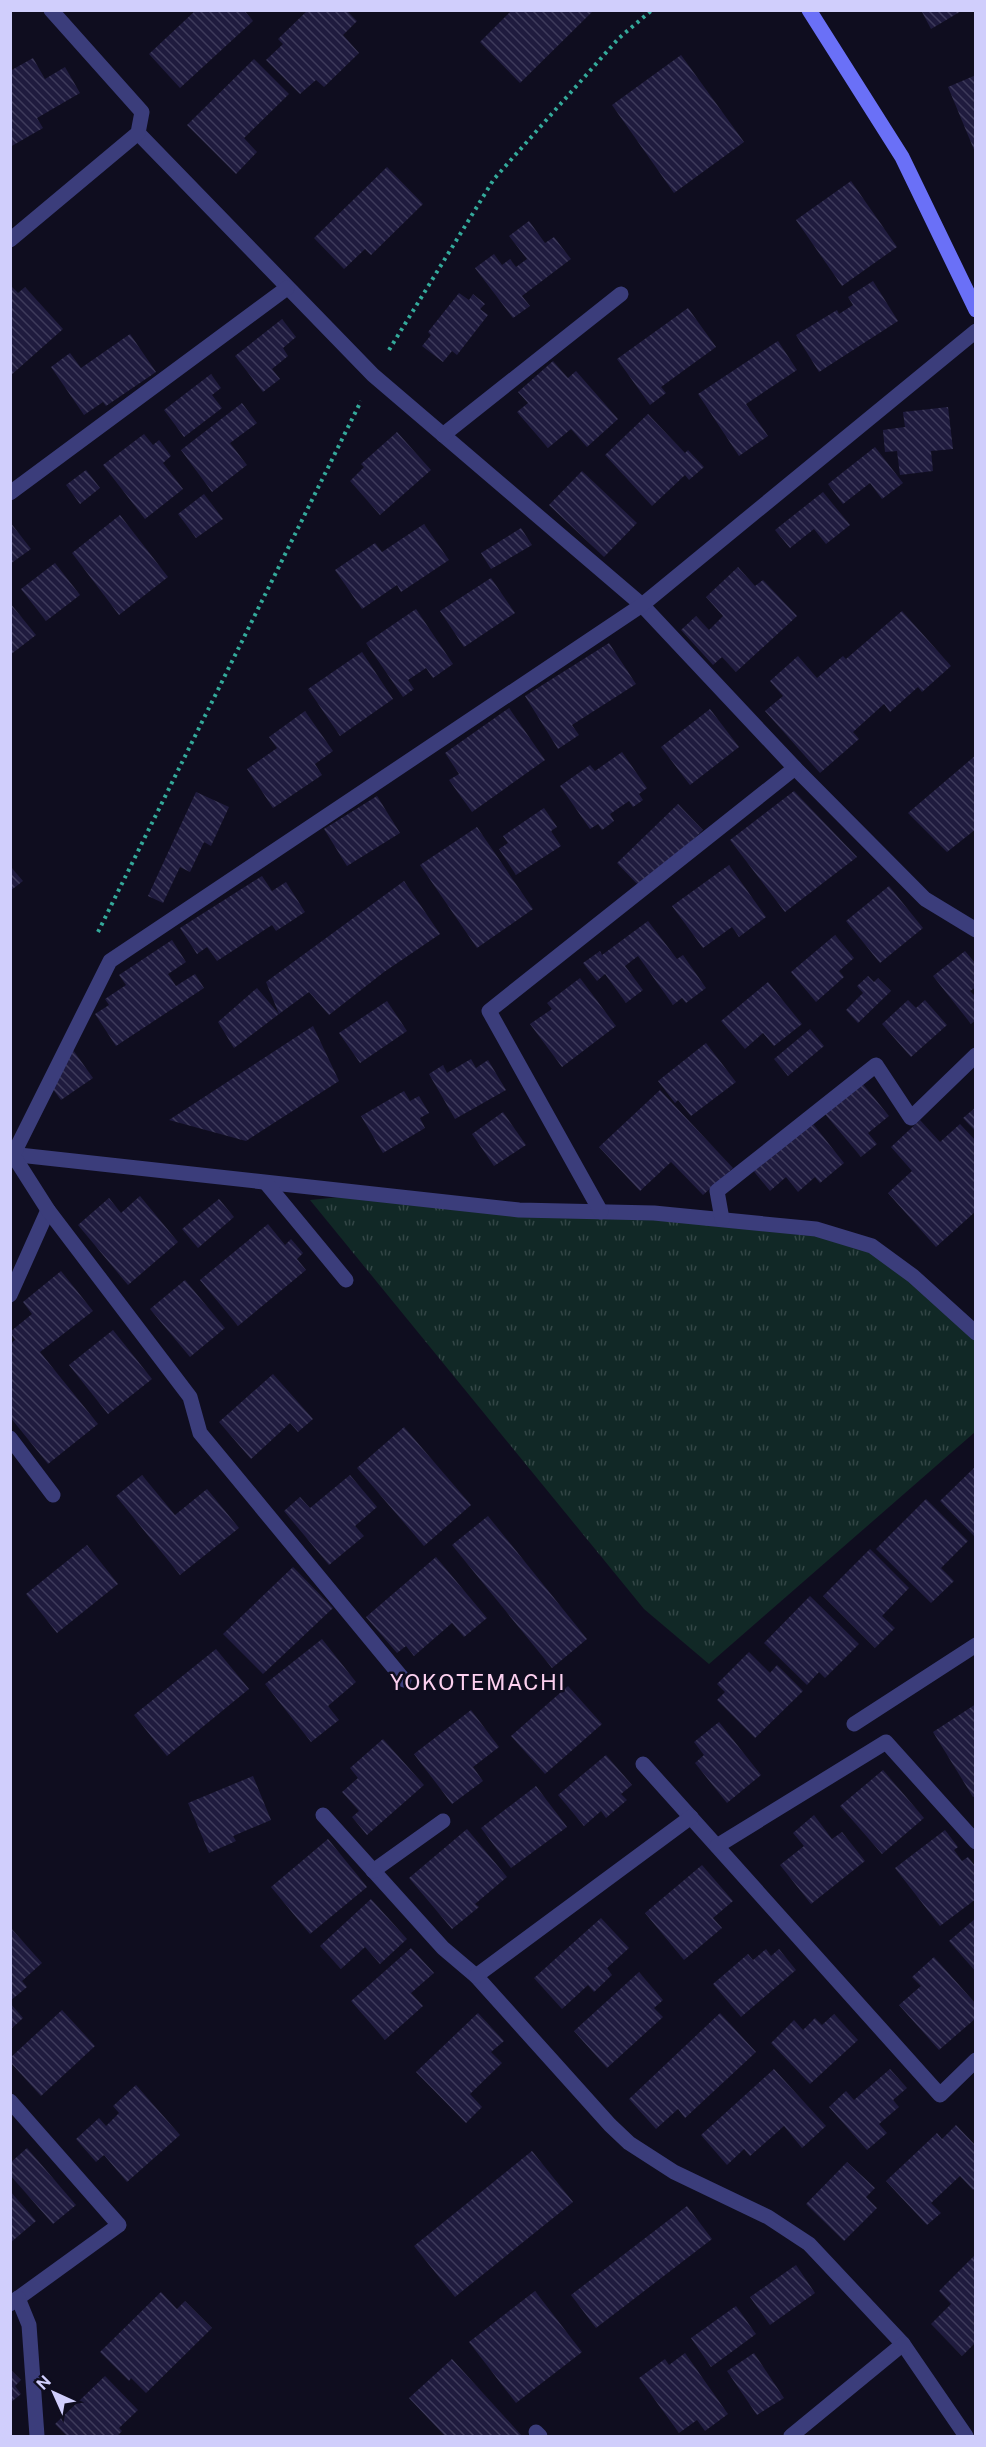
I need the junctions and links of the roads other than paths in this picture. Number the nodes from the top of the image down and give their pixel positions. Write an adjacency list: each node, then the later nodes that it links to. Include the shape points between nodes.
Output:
1 (51, 10): 3 (street, via 142,112)
2 (809, 10): 7 (street, via 902,157)
3 (138, 133): 4 (street); 5 (street)
4 (10, 240)
5 (287, 288): 9 (street, via 374,375); 10 (street)
6 (621, 294): 9 (street)
7 (975, 310)
8 (975, 331): 11 (street)
9 (443, 435): 11 (street)
10 (10, 493)
11 (642, 605): 12 (street); 15 (street, via 110,961)
12 (795, 768): 13 (street, via 925,899); 18 (street, via 489,1011)
13 (975, 930)
14 (975, 1055): 19 (street, via 911,1118 876,1065 717,1191)
15 (12, 1154): 16 (street); 17 (street)
16 (266, 1183): 18 (street, via 519,1210); 20 (street)
17 (48, 1210): 21 (street); 26 (street, via 190,1397 200,1433)
18 (601, 1212): 19 (street)
19 (722, 1220): 22 (street, via 816,1229 872,1246 913,1276)
20 (346, 1280)
21 (10, 1294)
22 (975, 1333)
23 (10, 1438): 24 (street)
24 (53, 1495)
25 (975, 1645): 27 (street)
26 (404, 1680)
27 (854, 1724)
28 (643, 1764): 30 (street)
29 (323, 1815): 34 (street)
30 (691, 1817): 33 (street); 35 (street)
31 (443, 1821): 34 (street)
32 (975, 1842): 33 (street, via 886,1742)
33 (717, 1846): 36 (street, via 940,2095)
34 (373, 1871): 35 (street, via 443,1948)
35 (476, 1976): 39 (street, via 629,2143 674,2172 768,2217 809,2244)
36 (975, 2060)
37 (10, 2100): 38 (street, via 119,2225)
38 (14, 2301): 40 (street, via 29,2325)
39 (903, 2344): 41 (street); 42 (street)
40 (37, 2436)
41 (791, 2436)
42 (966, 2436)

